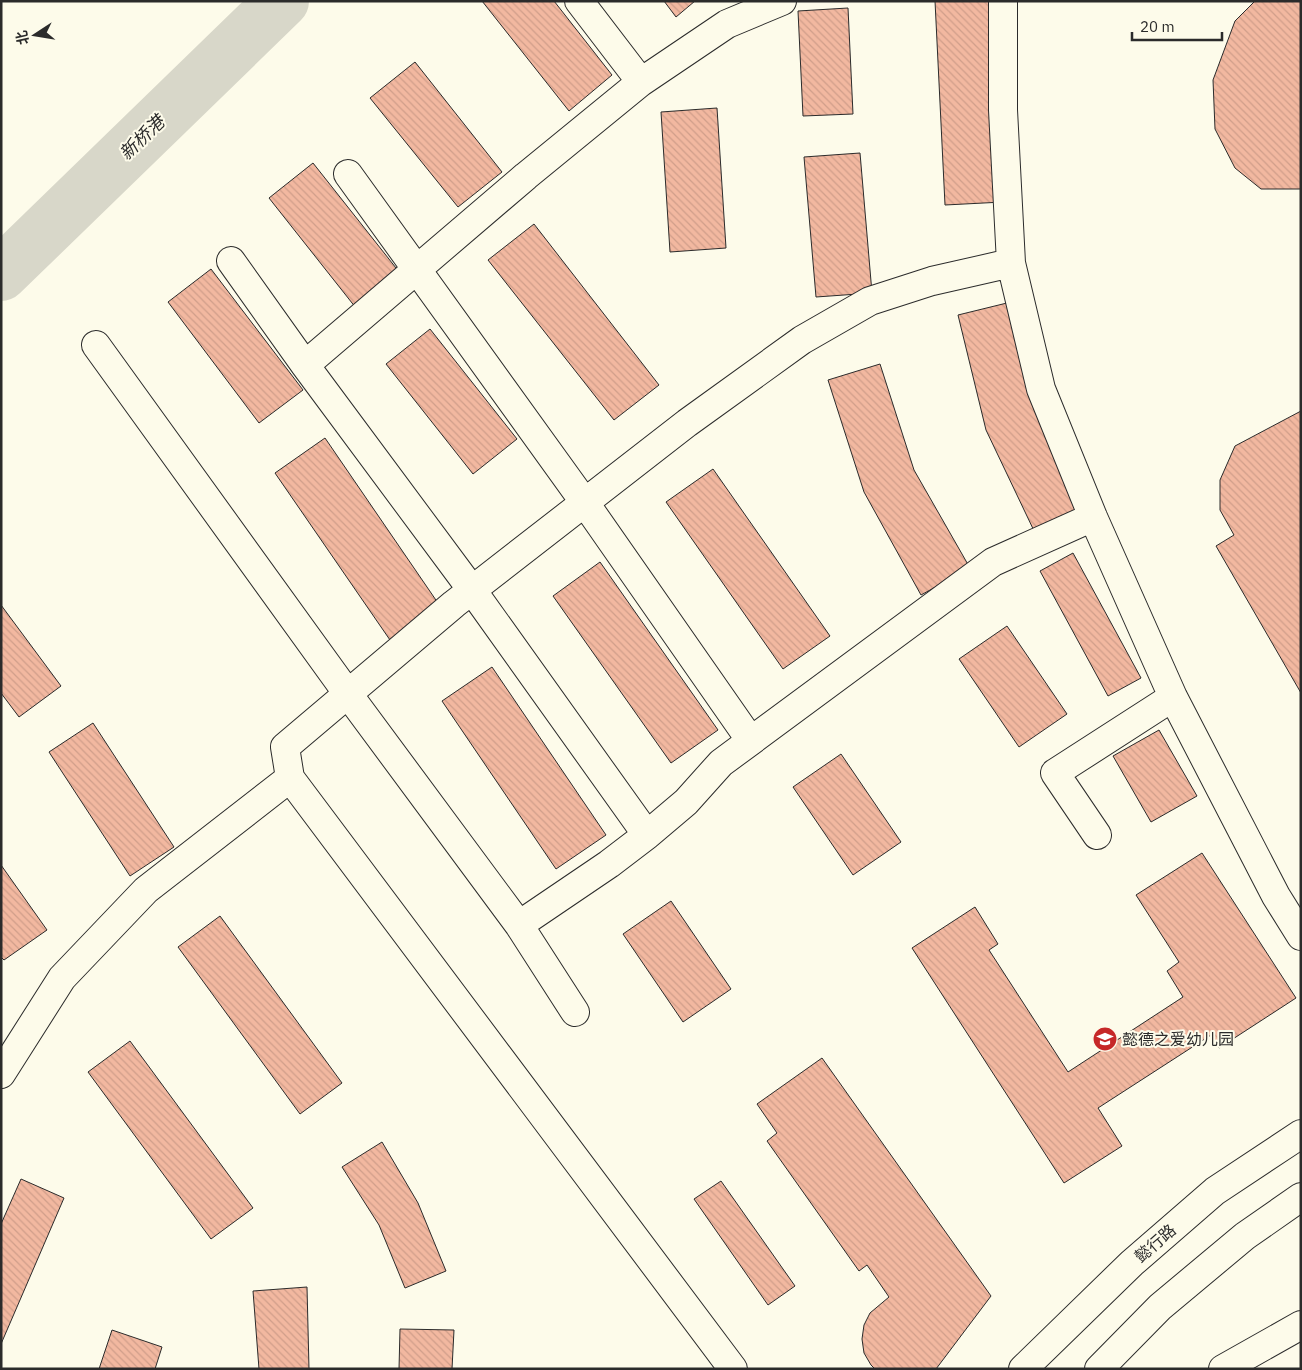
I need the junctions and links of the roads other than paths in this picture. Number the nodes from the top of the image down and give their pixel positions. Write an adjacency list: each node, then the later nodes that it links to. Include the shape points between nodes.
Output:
1 (579, 1): 5 (street)
2 (782, 1): 4 (street)
3 (1003, 1): 8 (street, via 1003,110)
4 (741, 8): 5 (street, via 727,24)
5 (641, 82): 9 (street)
6 (348, 174): 9 (street)
7 (231, 261): 11 (street)
8 (1011, 264): 12 (street, via 932,281 870,301 802,340); 13 (street, via 1042,389)
9 (418, 270): 11 (street); 12 (street)
10 (96, 345): 15 (street)
11 (305, 366): 14 (street)
12 (585, 502): 14 (street); 17 (street)
13 (1093, 516): 16 (street); 17 (street, via 994,562)
14 (472, 590): 15 (street); 19 (street)
15 (348, 694): 18 (street, via 285,747); 21 (street)
16 (1173, 697): 20 (street, via 1055,773); 22 (street, via 1276,896)
17 (751, 741): 19 (street, via 721,763 686,802)
18 (290, 778): 24 (street, via 146,890 62,978); 28 (street)
19 (647, 835): 21 (street, via 610,864)
20 (1097, 835)
21 (519, 924): 23 (street)
22 (1301, 936)
23 (575, 1012)
24 (1, 1074)
25 (1301, 1134): 29 (street, 懿行路, via 1215,1191 1126,1269)
26 (1301, 1197): 30 (street, via 1245,1236 1160,1308)
27 (1301, 1325): 31 (street)
28 (733, 1369)
29 (1023, 1369)
30 (1099, 1369)
31 (1223, 1369)

